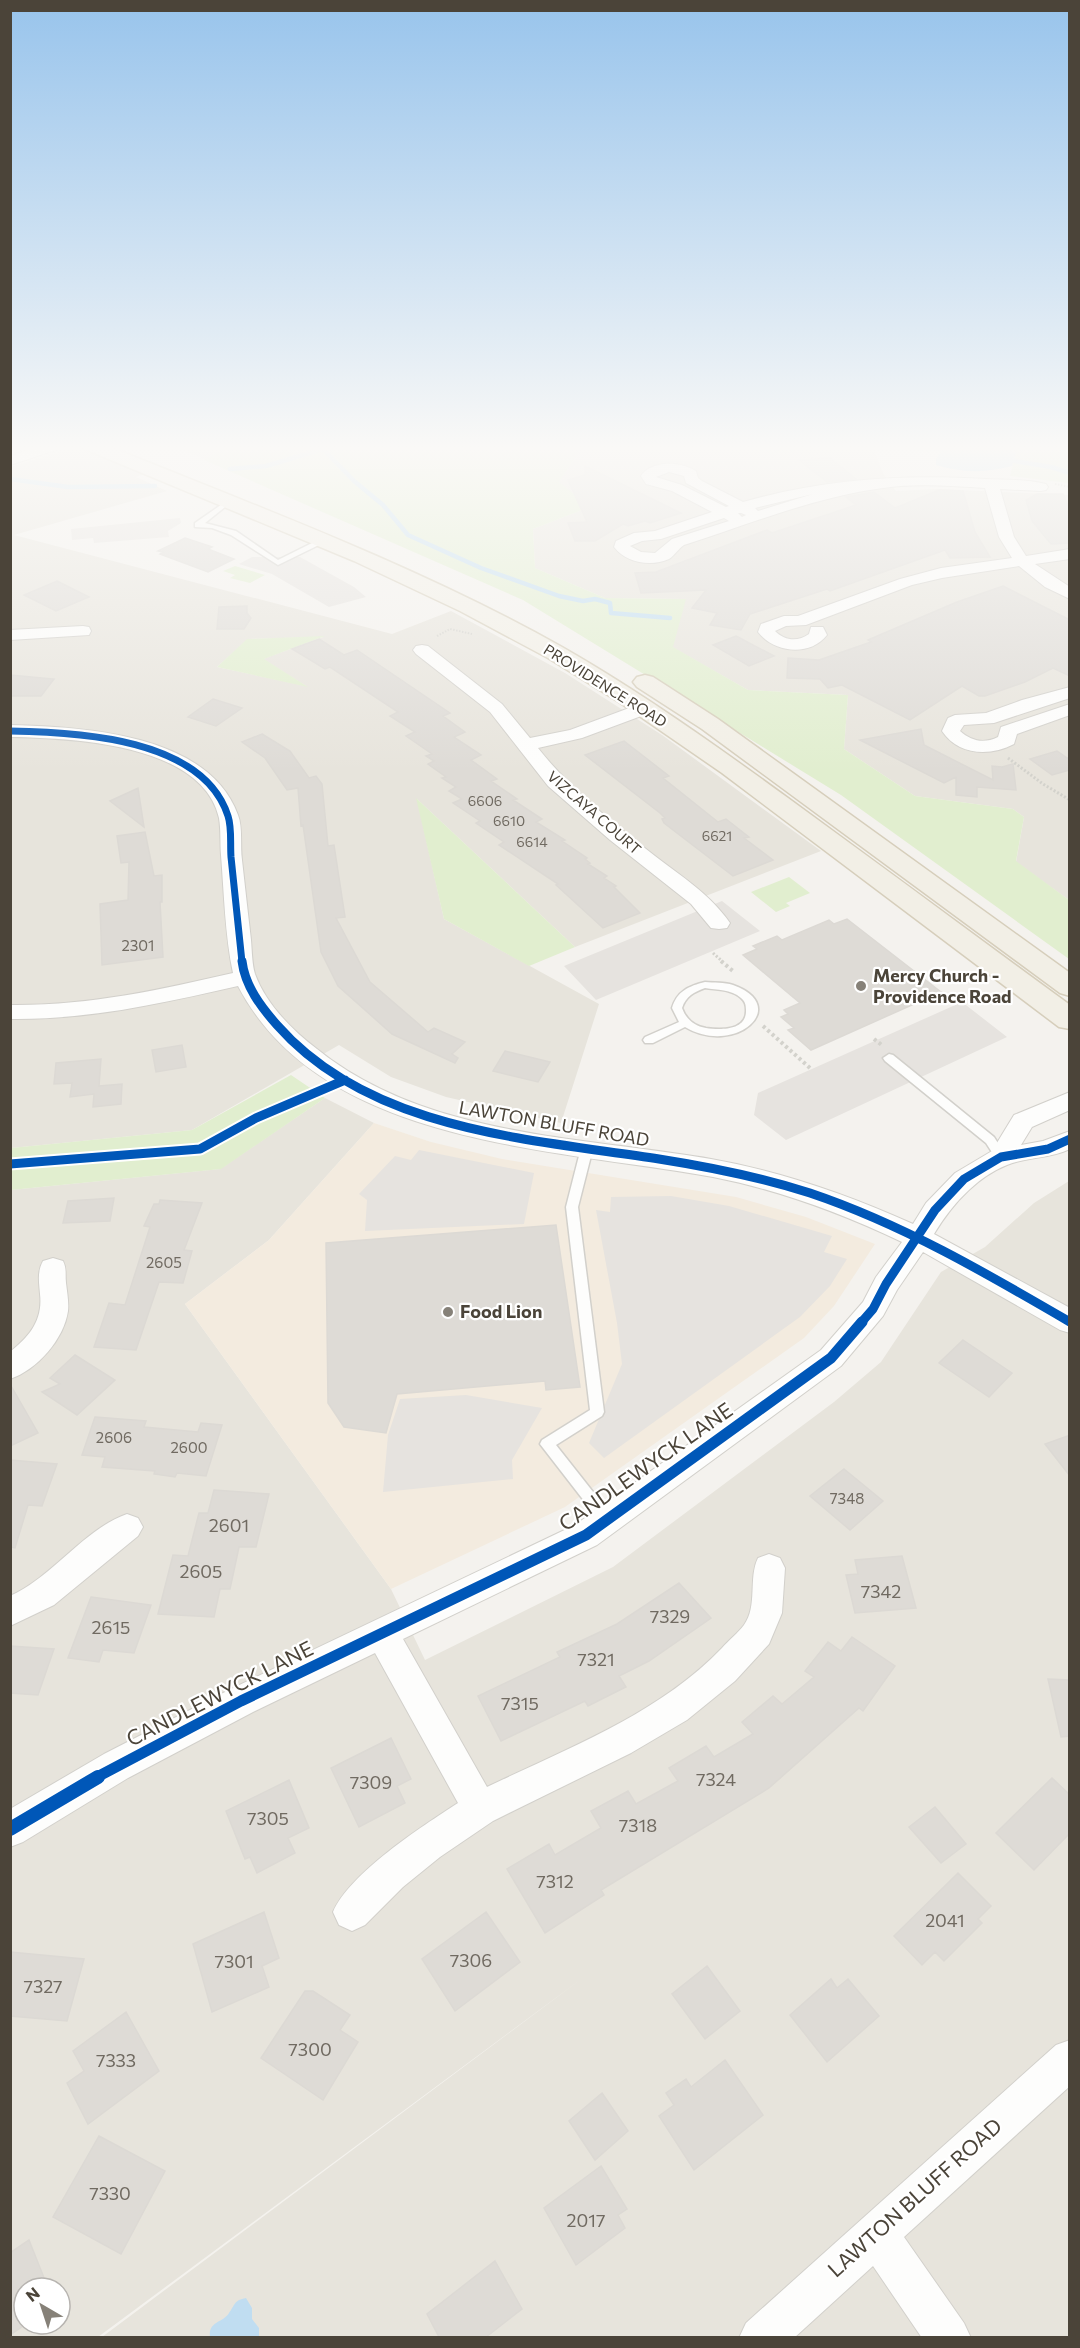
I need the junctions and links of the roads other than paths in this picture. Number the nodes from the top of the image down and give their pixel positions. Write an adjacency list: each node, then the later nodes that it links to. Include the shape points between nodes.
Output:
1 (263, 554): 2 (lane, via 278,563)
2 (298, 554)
3 (350, 554): 20 (main road, PROVIDENCE ROAD, via 519,633)
4 (394, 554): 28 (main road, PROVIDENCE ROAD, via 554,628 710,724)
5 (630, 554): 6 (street, via 654,557)
6 (666, 554)
7 (1017, 554): 9 (street)
8 (1070, 554): 9 (street)
9 (1028, 566): 10 (street); 11 (street, via 941,573); 12 (street); 13 (street)
10 (1070, 567)
11 (898, 585): 13 (street); 14 (street)
12 (1070, 594)
13 (915, 595): 15 (street)
14 (800, 621): 15 (street); 15 (street, via 775,622 767,632 780,642 796,644 812,641)
15 (817, 631)
16 (83, 632): 17 (street)
17 (10, 635)
18 (422, 650): 25 (street, VIZCAYA COURT, via 496,708)
19 (1070, 692): 22 (street)
20 (646, 708): 25 (street, via 575,734); 30 (main road, PROVIDENCE ROAD)
21 (1070, 709): 24 (street)
22 (988, 719): 24 (street); 24 (street, via 962,719 955,722 951,731 959,740 986,747 1007,740)
23 (10, 731): 27 (street, LAWTON BLUFF ROAD, via 70,734 139,746 187,765 211,784 228,814)
24 (1008, 731)
25 (525, 746): 26 (street, VIZCAYA COURT, via 555,782 698,900)
26 (719, 923)
27 (246, 977): 29 (street, via 96,1007); 36 (street, LAWTON BLUFF ROAD, via 274,1022 300,1048 331,1072 369,1093 411,1112 476,1129)
28 (1070, 987)
29 (10, 1012)
30 (1070, 1020)
31 (686, 1023): 31 (lane, via 679,1016 679,1000 685,993 705,985 730,987 741,992 753,1006 750,1021 732,1032 707,1032); 32 (lane)
32 (649, 1040)
33 (889, 1059): 37 (lane, via 990,1140)
34 (1070, 1100): 37 (street, CANDLEWYCK LANE, via 1023,1121)
35 (1070, 1139): 37 (street, CANDLEWYCK LANE, via 1048,1149)
36 (587, 1148): 38 (street, LAWTON BLUFF ROAD, via 767,1180 839,1203); 42 (lane, via 572,1207 597,1412 547,1444)
37 (1001, 1157): 38 (street, CANDLEWYCK LANE, via 964,1179 934,1210)
38 (919, 1236): 40 (street, LAWTON BLUFF ROAD); 42 (street, CANDLEWYCK LANE, via 861,1326 831,1359)
39 (53, 1268): 41 (street, via 52,1318 37,1345)
40 (1070, 1322)
41 (10, 1368)
42 (608, 1520): 46 (street, CANDLEWYCK LANE, via 586,1535)
43 (127, 1527): 45 (street, via 44,1596)
44 (769, 1568): 47 (street, via 766,1613 757,1634 723,1670 675,1709 620,1741)
45 (10, 1612)
46 (382, 1634): 47 (street); 48 (street, CANDLEWYCK LANE, via 116,1766)
47 (480, 1809): 49 (street, via 427,1844)
48 (10, 1828)
49 (352, 1912)
50 (1070, 2059): 51 (street, LAWTON BLUFF ROAD)
51 (876, 2234): 52 (street, LAWTON BLUFF ROAD); 53 (street)
52 (761, 2337)
53 (949, 2337)

